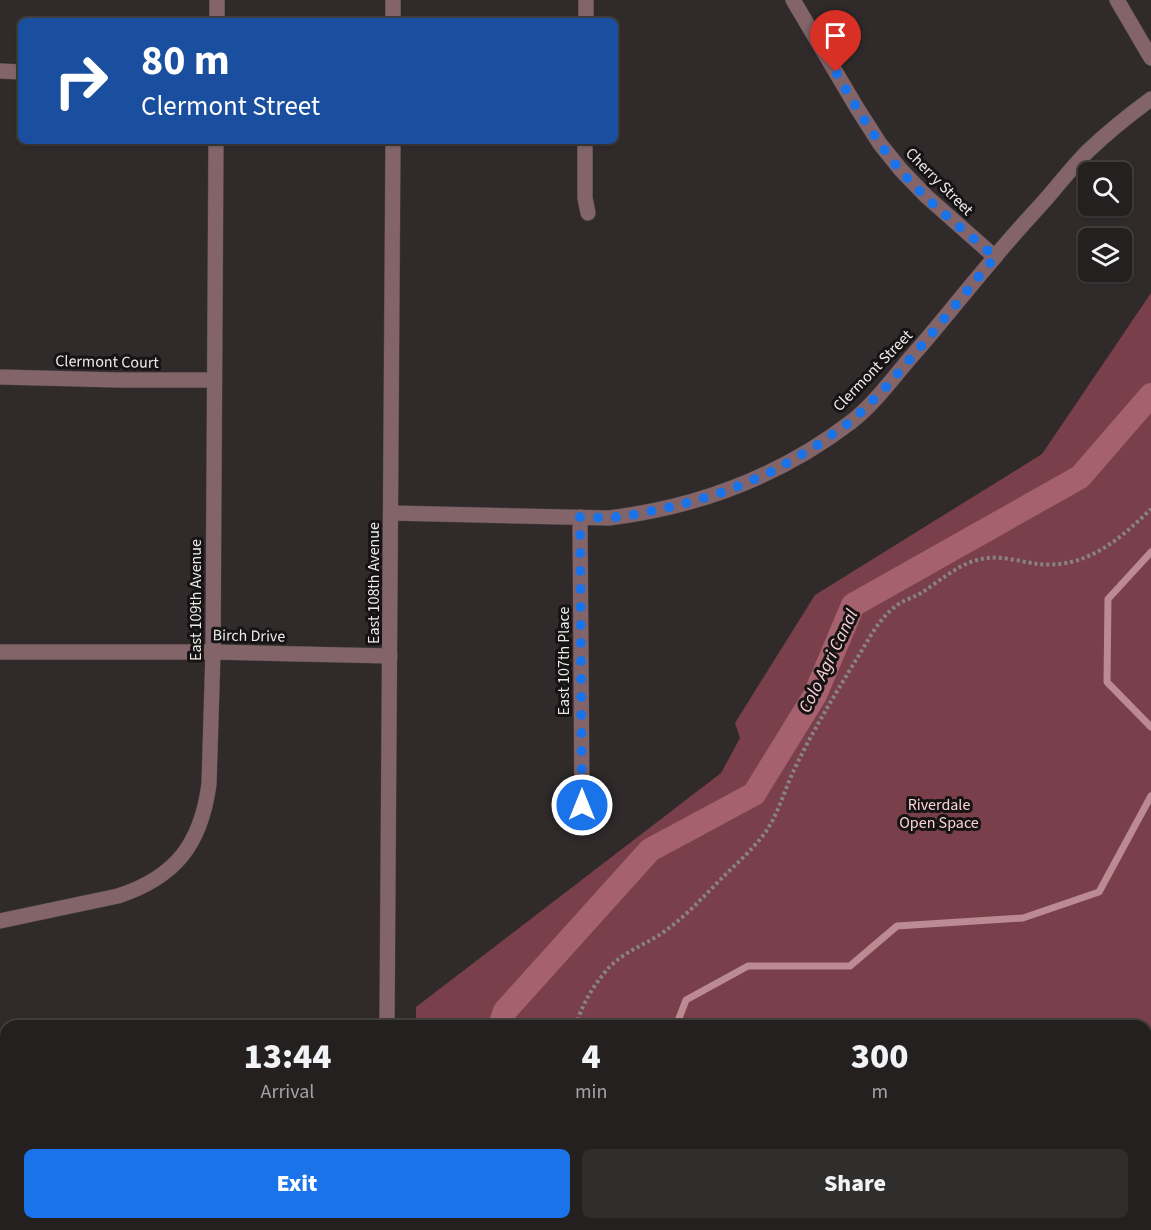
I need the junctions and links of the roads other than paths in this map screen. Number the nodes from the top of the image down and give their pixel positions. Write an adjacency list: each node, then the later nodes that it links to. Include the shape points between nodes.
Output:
1 (217, 0): 6 (street)
2 (393, 0): 7 (street)
3 (586, 0): 8 (street)
4 (794, 0): 17 (street, Cherry Street, via 857,108 894,162)
5 (1117, 0): 9 (street)
6 (217, 18)
7 (393, 18)
8 (586, 18)
9 (1151, 58)
10 (0, 71): 11 (street)
11 (18, 72)
12 (1151, 99): 17 (street, Clermont Street, via 1088,152)
13 (216, 144): 19 (street, East 109th Avenue)
14 (393, 144): 20 (street, East 108th Avenue)
15 (585, 144): 16 (street)
16 (588, 213)
17 (995, 257): 21 (street, Clermont Street, via 887,386 853,420 813,448 727,491 680,505 609,518)
18 (0, 377): 19 (street, Clermont Court)
19 (214, 380): 23 (street, East 109th Avenue)
20 (391, 513): 21 (street, Clermont Street); 24 (street, East 108th Avenue)
21 (580, 517): 25 (street, East 107th Place)
22 (0, 652): 23 (street, Birch Drive)
23 (213, 652): 24 (street, Birch Drive); 26 (street, East 109th Avenue, via 209,784 200,826 191,845 165,873 136,890)
24 (390, 656): 27 (street, East 108th Avenue)
25 (582, 805)
26 (0, 921)
27 (387, 1020)

